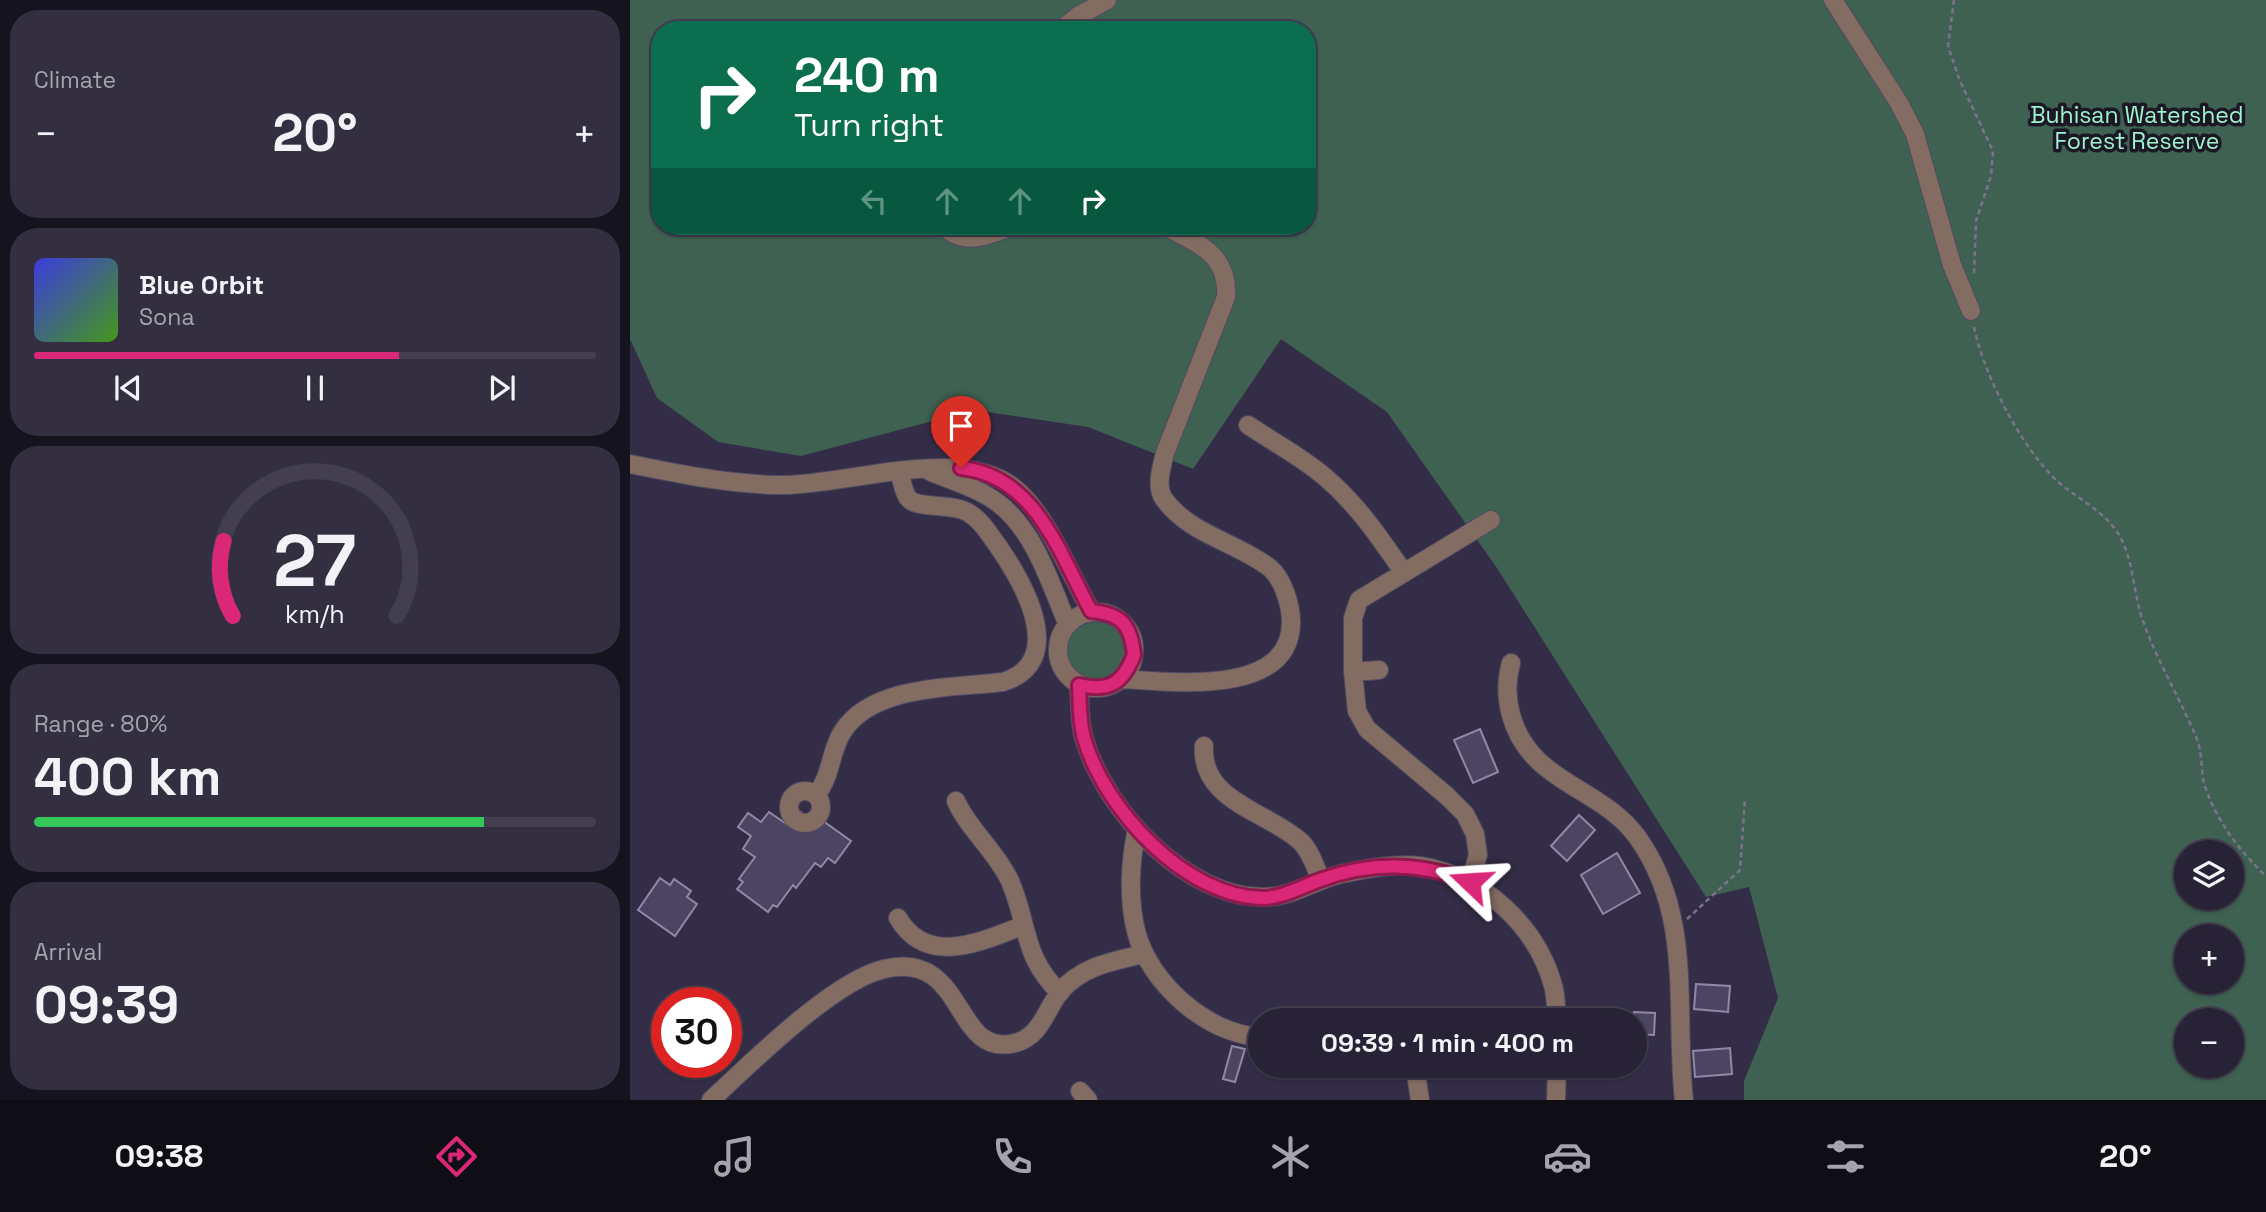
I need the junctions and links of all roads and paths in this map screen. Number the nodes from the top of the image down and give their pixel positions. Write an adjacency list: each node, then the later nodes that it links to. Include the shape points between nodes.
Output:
1 (1107, 0): 4 (street)
2 (1833, 0): 8 (street, via 1914,134 1952,265)
3 (1954, 0): 8 (path, via 1948,46 1993,151 1991,176 1976,221)
4 (1072, 21)
5 (959, 235): 6 (street, via 966,239)
6 (989, 235)
7 (1181, 235): 20 (street, via 1222,265 1226,297 1165,453 1160,474 1162,497 1205,533 1272,569 1291,612 1291,633 1284,651 1259,673 1169,682)
8 (1971, 311): 27 (path, via 1978,346 2017,432 2035,459 2098,511 2119,535 2143,621 2198,741 2204,781 2218,818)
9 (1248, 425): 14 (street, via 1323,475 1372,526)
10 (630, 464): 12 (street, via 786,485)
11 (926, 470): 12 (street); 15 (street, via 979,470 1019,491 1038,514); 16 (street, via 975,490 1015,518)
12 (899, 472): 23 (street, via 915,503 956,507 980,521 1030,600 1037,621 1033,656 1018,677 1003,682 893,695 858,712 841,733 824,785)
13 (1491, 520): 14 (street)
14 (1404, 573): 19 (street, via 1359,600 1353,618)
15 (1091, 611): 16 (street); 20 (street, via 1116,617 1133,638 1134,655)
16 (1067, 622): 21 (street, via 1059,639 1058,657)
17 (1511, 663): 32 (street, via 1506,690 1516,732 1548,772 1589,796 1636,835 1667,890)
18 (1379, 670): 19 (street)
19 (1353, 671): 29 (street, via 1357,712 1367,729 1465,814 1478,855)
20 (1122, 679): 21 (street, via 1101,688)
21 (1079, 685): 26 (street, via 1083,736 1091,757 1112,799)
22 (1204, 746): 28 (street, via 1209,775 1246,809 1307,848)
23 (816, 794)
24 (1745, 799): 32 (path, via 1740,870)
25 (956, 801): 31 (street, via 1010,882)
26 (1136, 829): 28 (street, via 1185,871 1207,885 1237,894 1265,898); 33 (street, via 1132,897)
27 (2266, 876)
28 (1321, 880): 29 (street, via 1418,866)
29 (1470, 882): 35 (street, via 1524,927 1542,958)
30 (898, 918): 31 (street, via 918,940 947,946 972,945)
31 (1022, 926): 34 (street, via 1035,964)
32 (1674, 931): 42 (street)
33 (1144, 954): 34 (street, via 1099,964); 36 (street, via 1184,1004 1223,1029)
34 (1060, 993): 39 (street, via 1027,1039 1012,1044 979,1042 937,977 921,969 886,968 865,975 834,996)
35 (1556, 1008)
36 (1248, 1036)
37 (1419, 1078): 40 (street)
38 (1556, 1093): 41 (street)
39 (711, 1100)
40 (1420, 1100)
41 (1541, 1100)
42 (1684, 1100)

